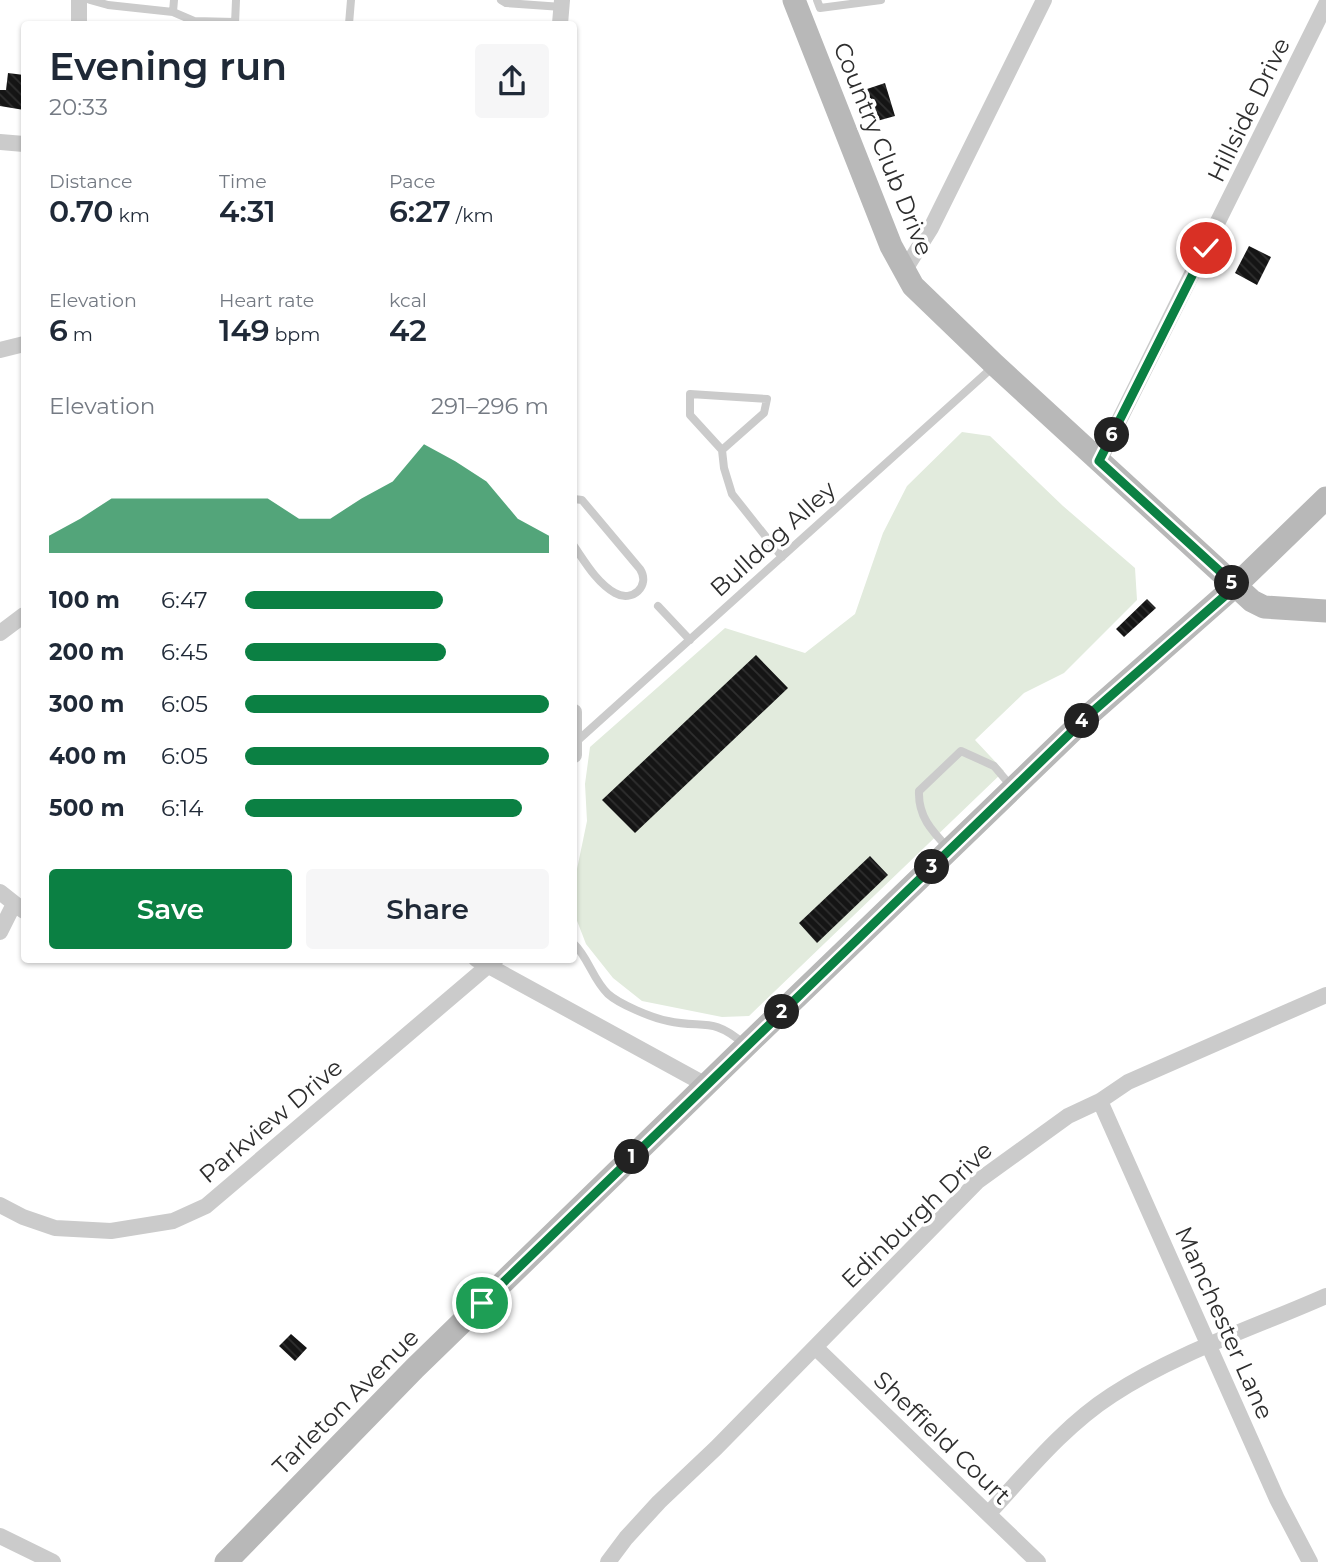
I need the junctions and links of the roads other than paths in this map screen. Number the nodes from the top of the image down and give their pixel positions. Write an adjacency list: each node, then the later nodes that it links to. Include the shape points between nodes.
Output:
1 (79, 0): 13 (street)
2 (90, 0): 12 (lane)
3 (174, 0): 12 (lane)
4 (236, 0): 15 (lane)
5 (351, 0): 16 (lane)
6 (501, 0): 9 (lane)
7 (881, 0): 11 (lane)
8 (1044, 0): 20 (street, via 931,228)
9 (562, 3): 17 (street)
10 (1326, 4): 25 (street, Hillside Drive)
11 (808, 6): 20 (street, Country Club Drive, via 891,246)
12 (173, 12): 14 (lane)
13 (79, 21)
14 (194, 21)
15 (235, 21)
16 (349, 21)
17 (561, 21)
18 (0, 142): 19 (street)
19 (21, 144)
20 (904, 271): 23 (street, Country Club Drive, via 923,297)
21 (21, 345): 22 (street)
22 (0, 350)
23 (995, 365): 25 (street, Country Club Drive); 29 (lane, Bulldog Alley)
24 (722, 450): 24 (lane, via 764,413 767,399 690,394 690,415); 29 (lane, via 732,494)
25 (1099, 461): 30 (street, Country Club Drive)
26 (1326, 498): 30 (street, Tarleton Avenue)
27 (577, 499): 31 (lane, via 640,569 644,576)
28 (577, 549): 31 (lane, via 599,580 615,593 632,595)
29 (782, 557): 37 (lane, Bulldog Alley)
30 (1236, 586): 34 (street, Country Club Drive, via 1264,607); 39 (street, Tarleton Avenue)
31 (641, 588): 32 (lane)
32 (649, 595)
33 (658, 606): 37 (lane)
34 (1326, 611)
35 (21, 617): 36 (street)
36 (0, 633)
37 (690, 640): 38 (lane, Bulldog Alley)
38 (577, 747)
39 (1013, 788): 40 (street, Tarleton Avenue); 40 (lane, via 994,766 961,751 919,791 927,825)
40 (950, 850): 48 (street, Tarleton Avenue)
41 (0, 892): 42 (street)
42 (19, 907): 43 (street)
43 (0, 932)
44 (577, 948): 48 (lane, via 608,994 668,1021 729,1031)
45 (485, 963): 51 (street, Parkview Drive, via 206,1206 173,1221 111,1231 55,1228)
46 (491, 963): 49 (street)
47 (1326, 995): 50 (street, Edinburgh Drive, via 1128,1082)
48 (746, 1046): 49 (street, Tarleton Avenue)
49 (706, 1085): 58 (street, Tarleton Avenue, via 415,1368)
50 (1100, 1101): 53 (street, Manchester Lane); 54 (street, Edinburgh Drive, via 1068,1116 978,1181)
51 (0, 1205)
52 (1326, 1296): 53 (street)
53 (1210, 1345): 55 (street, via 1113,1394 1084,1415); 61 (street, Manchester Lane, via 1277,1499)
54 (815, 1347): 55 (street, Sheffield Court); 59 (street, Edinburgh Drive, via 659,1502)
55 (989, 1513): 60 (street, Sheffield Court)
56 (0, 1536): 57 (street)
57 (53, 1562)
58 (226, 1562)
59 (608, 1562)
60 (1038, 1562)
61 (1310, 1562)

